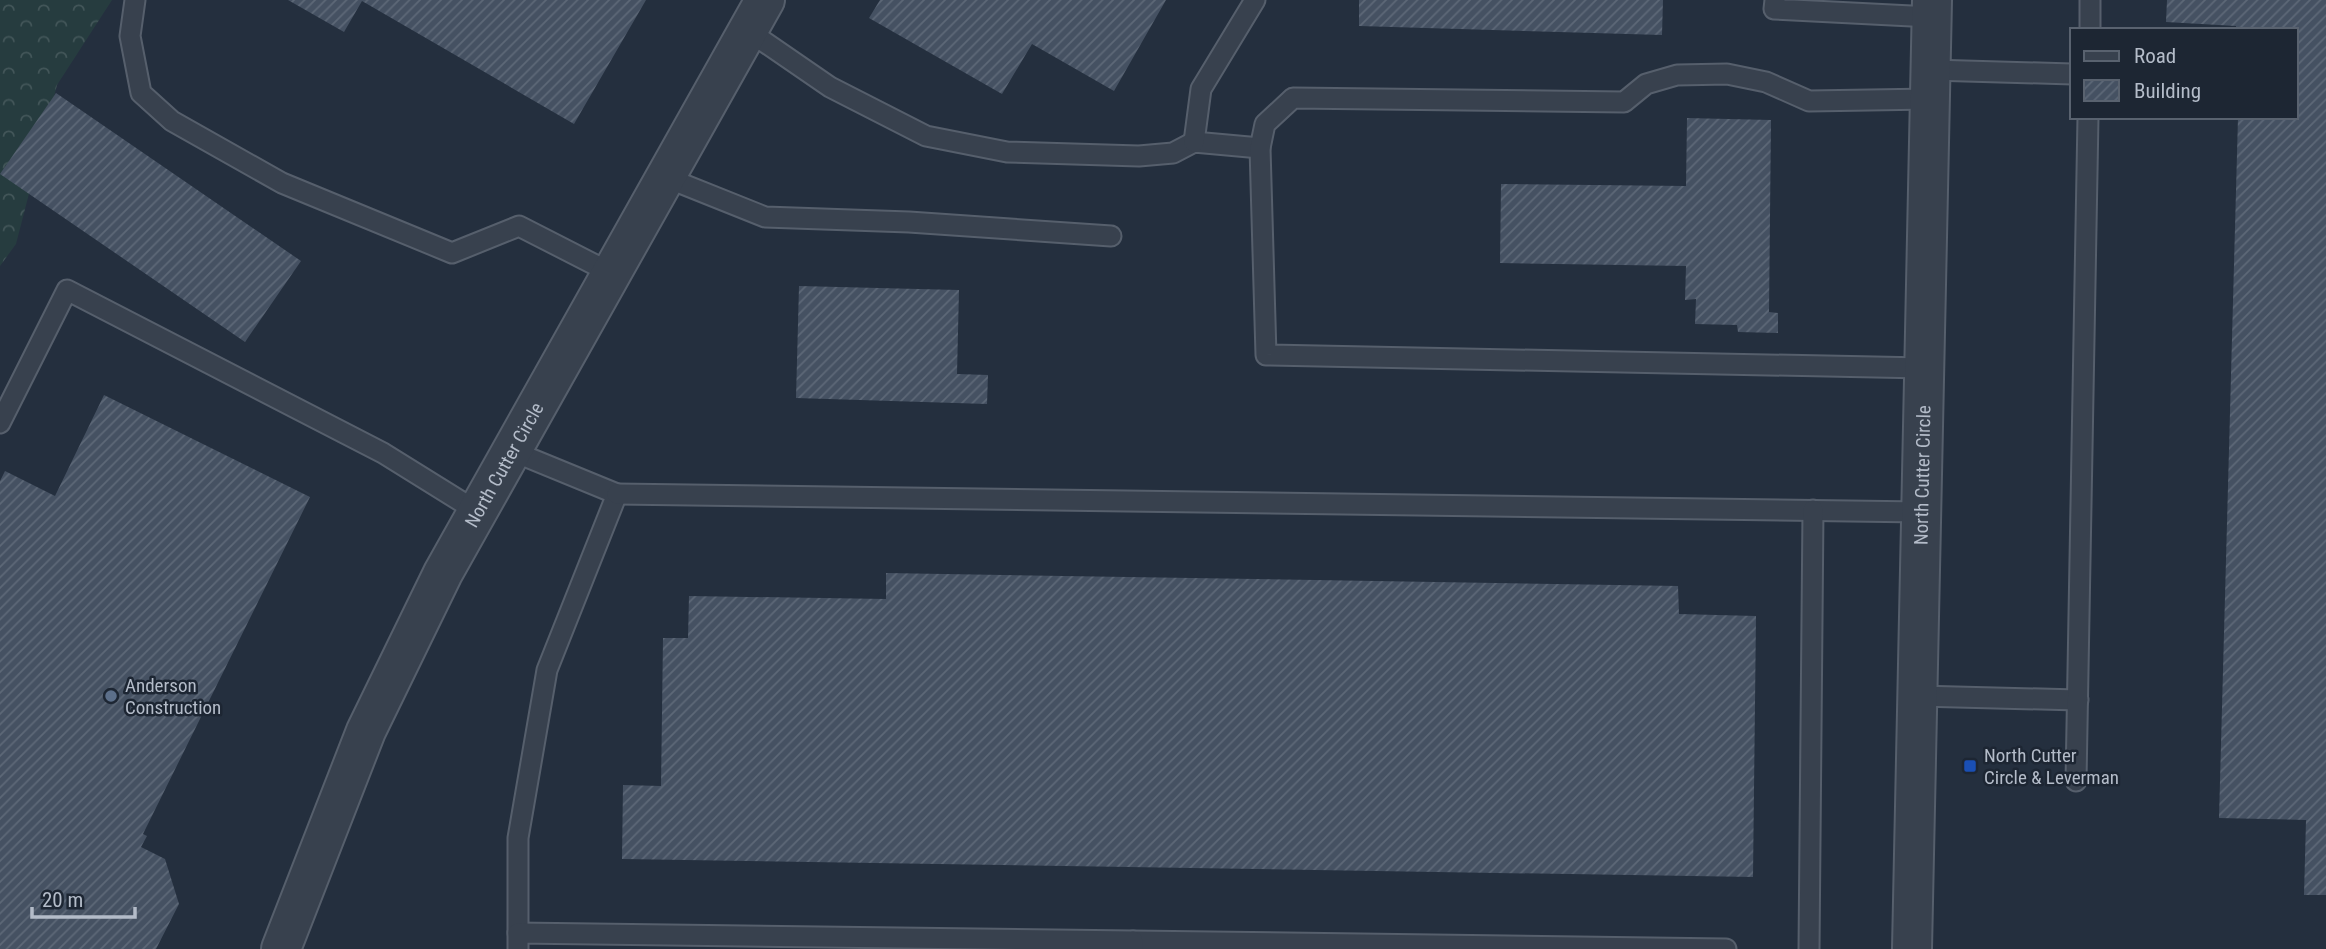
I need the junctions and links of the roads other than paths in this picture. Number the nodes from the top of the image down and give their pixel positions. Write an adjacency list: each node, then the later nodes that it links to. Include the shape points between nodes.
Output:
1 (135, 0): 15 (lane, via 130,36 141,93 172,121 282,183 452,253 519,226)
2 (1255, 0): 11 (lane, via 1201,89)
3 (1774, 0): 5 (lane, via 1774,9)
4 (2090, 0): 7 (lane)
5 (1932, 8): 9 (street, North Cutter Circle)
6 (756, 15): 11 (lane, via 830,87 926,135 1007,152 1139,156 1173,153); 13 (street, North Cutter Circle)
7 (2090, 28)
8 (2070, 74): 9 (lane)
9 (1930, 85): 12 (lane, via 1809,101 1766,82 1727,75 1677,75 1646,84 1624,103 1293,98 1265,124); 16 (street, North Cutter Circle)
10 (2088, 119): 24 (lane)
11 (1194, 142): 12 (lane)
12 (1260, 148): 16 (lane, via 1266,355)
13 (665, 177): 14 (lane, via 765,217); 15 (street, North Cutter Circle)
14 (1111, 236)
15 (611, 274): 18 (street, North Cutter Circle)
16 (1924, 368): 22 (street, North Cutter Circle)
17 (0, 423): 21 (lane, via 67,290 383,453)
18 (512, 451): 19 (lane); 21 (street, North Cutter Circle)
19 (617, 494): 20 (lane); 26 (lane, via 547,670 518,838)
20 (1813, 510): 22 (lane); 31 (lane)
21 (478, 512): 29 (street, North Cutter Circle, via 366,731)
22 (1921, 512): 23 (street, North Cutter Circle)
23 (1918, 696): 24 (lane); 32 (street, North Cutter Circle)
24 (2078, 700): 25 (lane)
25 (2076, 780)
26 (518, 941): 27 (lane)
27 (1133, 945): 28 (lane)
28 (1452, 947): 30 (lane)
29 (281, 949)
30 (1726, 949)
31 (1809, 949)
32 (1912, 949)

